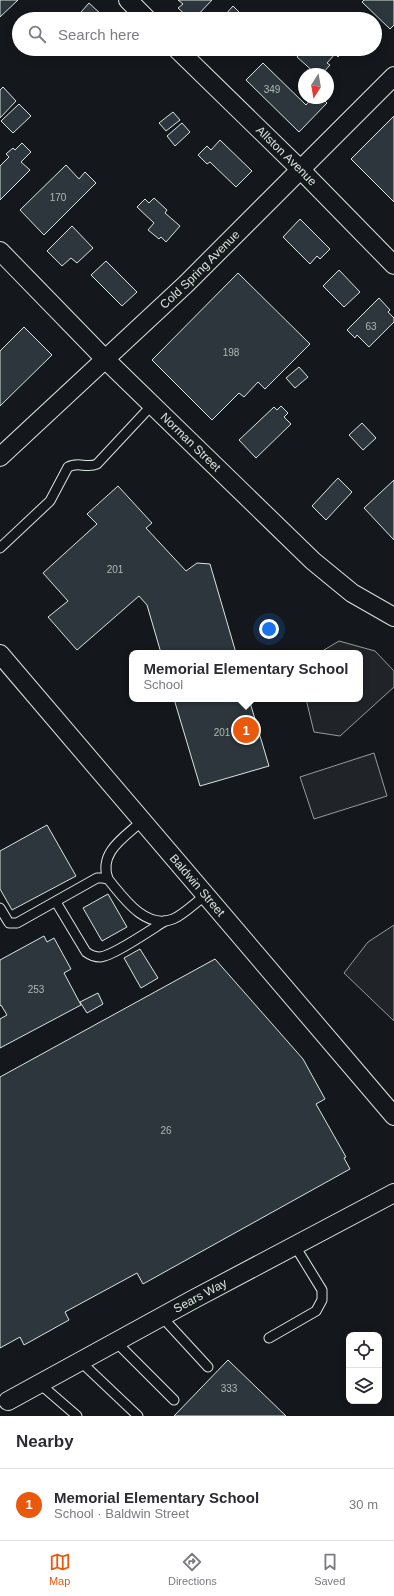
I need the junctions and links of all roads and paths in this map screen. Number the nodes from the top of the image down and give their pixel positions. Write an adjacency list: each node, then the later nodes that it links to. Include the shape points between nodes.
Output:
1 (128, 0): 2 (street)
2 (140, 12)
3 (185, 56): 5 (street, Allston Avenue)
4 (394, 76): 5 (street, Cold Spring Avenue)
5 (300, 170): 7 (street, Allston Avenue); 8 (street, Cold Spring Avenue, via 186,284)
6 (0, 251): 8 (street, Norman Street)
7 (394, 265)
8 (105, 359): 9 (street, Norman Street); 10 (street, Cold Spring Avenue)
9 (152, 405): 11 (lane, via 97,464 91,467 73,464 68,467 50,502); 12 (street, Norman Street, via 326,572 352,593)
10 (0, 457)
11 (0, 548)
12 (394, 617)
13 (0, 654): 14 (street, Baldwin Street)
14 (142, 821): 15 (lane, via 111,850 105,865); 16 (street, Baldwin Street)
15 (108, 879): 17 (lane, via 97,878); 19 (lane, via 146,918)
16 (206, 895): 19 (lane, via 174,919); 20 (street, Baldwin Street)
17 (56, 902): 18 (lane, via 17,923 9,923); 19 (lane, via 86,952 92,956 109,954)
18 (0, 908)
19 (165, 921)
20 (394, 1116)
21 (394, 1193): 22 (street, Sears Way)
22 (294, 1246): 23 (street, Sears Way); 24 (lane, via 322,1290 322,1300 316,1311)
23 (162, 1317): 25 (street, Sears Way); 27 (lane)
24 (269, 1338)
25 (116, 1342): 26 (street, Sears Way); 29 (lane)
26 (81, 1362): 28 (street, Sears Way); 32 (lane)
27 (208, 1367)
28 (40, 1384): 30 (street, Sears Way); 31 (lane)
29 (174, 1400)
30 (8, 1401)
31 (77, 1416)
32 (138, 1416)

